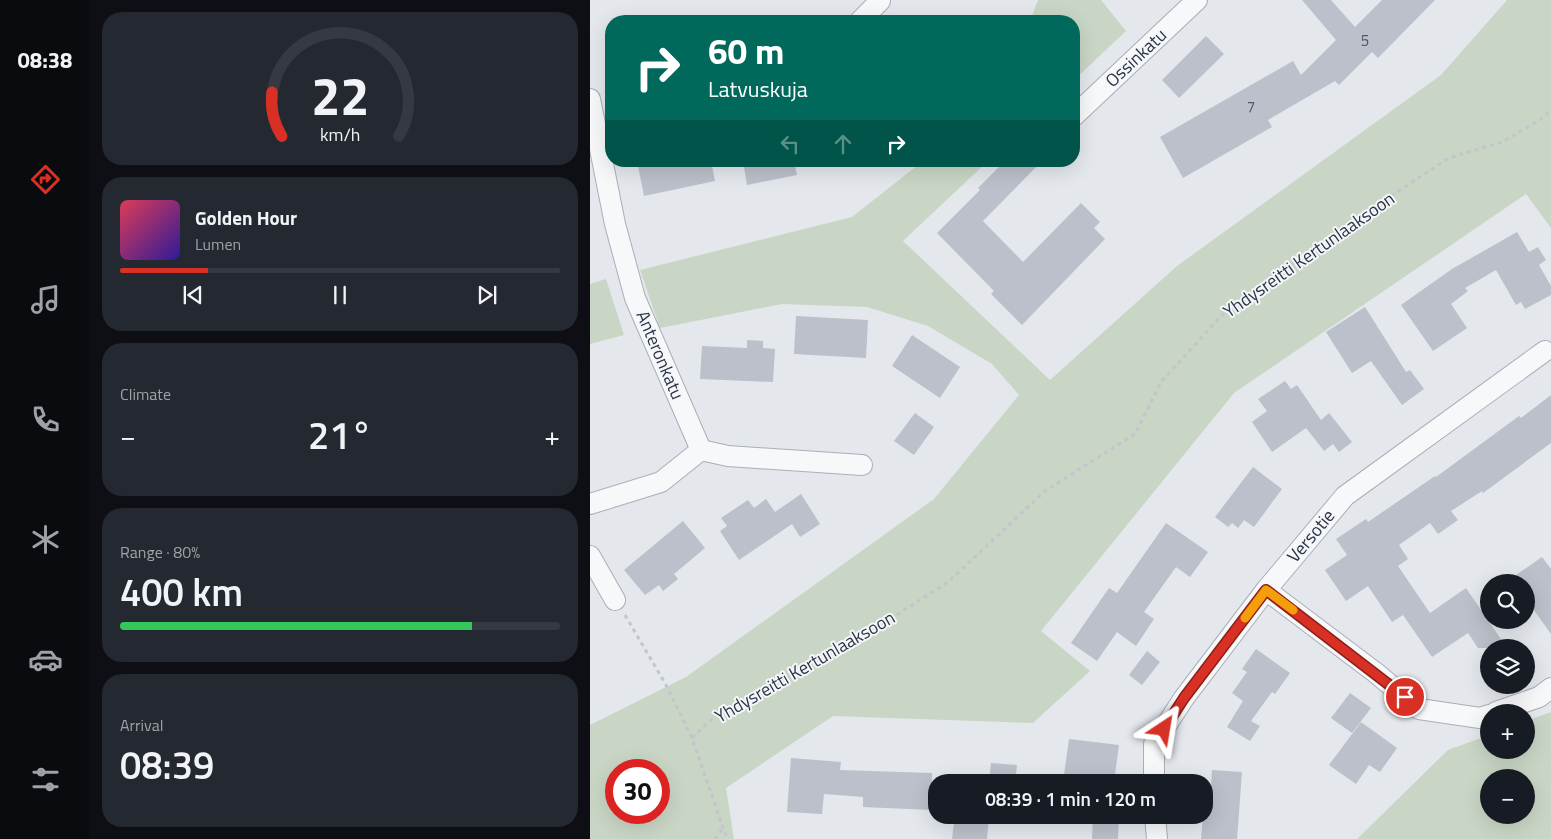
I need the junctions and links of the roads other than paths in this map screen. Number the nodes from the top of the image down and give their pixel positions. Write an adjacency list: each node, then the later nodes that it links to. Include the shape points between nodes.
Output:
1 (1197, 0): 5 (street, Ossinkatu)
2 (880, 1): 3 (street)
3 (866, 15)
4 (590, 99): 6 (street, Anteronkatu)
5 (1080, 110)
6 (599, 132): 7 (street, Anteronkatu)
7 (605, 166)
8 (605, 167): 10 (street, Anteronkatu, via 615,224 636,298)
9 (1545, 351): 14 (street, Versotie, via 1345,496)
10 (701, 450): 11 (street, via 728,456); 12 (street, via 661,482)
11 (862, 465)
12 (590, 504)
13 (590, 556): 15 (street)
14 (1266, 590): 18 (street, via 1419,709); 19 (street, Versotie, via 1184,698 1154,744)
15 (615, 600)
16 (1551, 688): 17 (street, via 1539,697)
17 (1519, 704)
18 (1480, 718)
19 (1154, 774)
20 (1156, 824): 21 (street)
21 (1158, 839)

